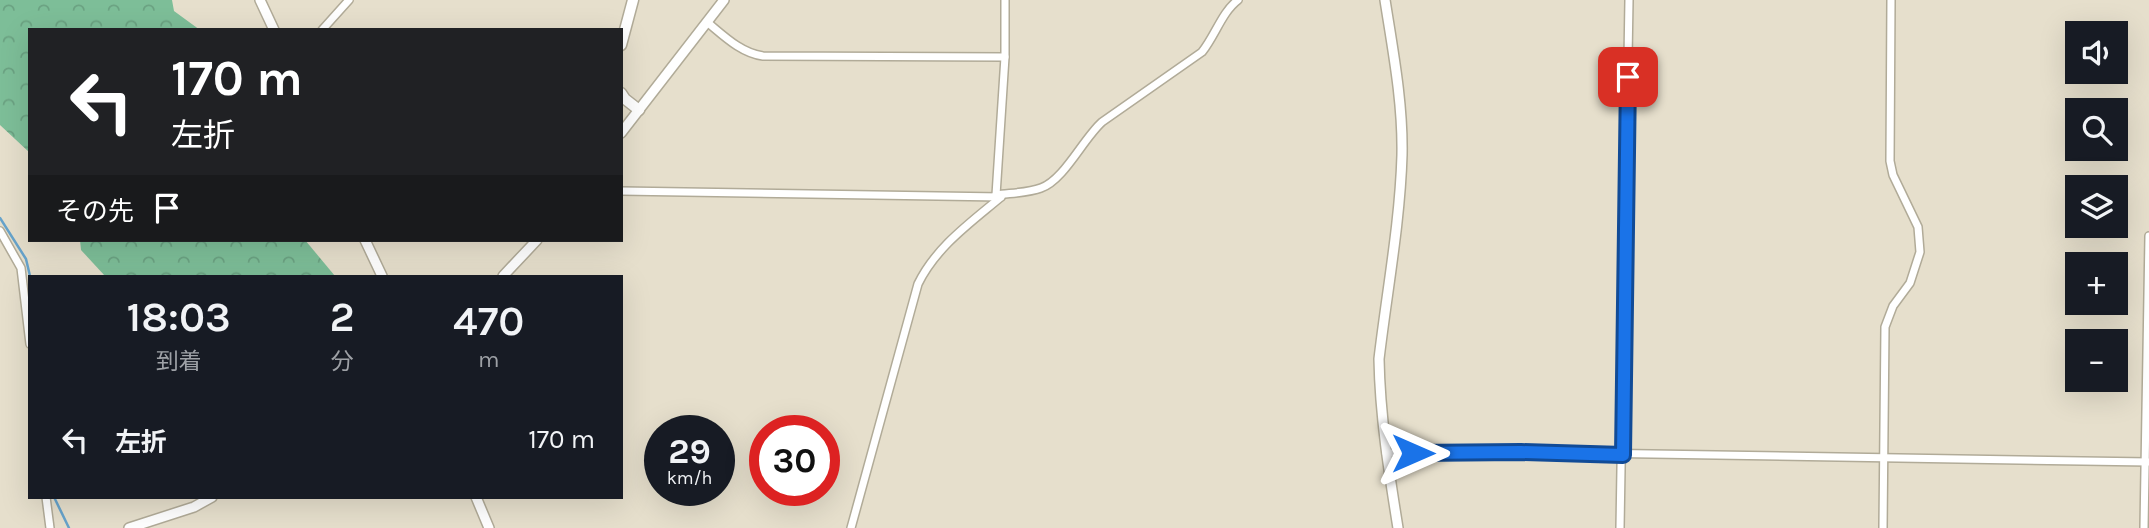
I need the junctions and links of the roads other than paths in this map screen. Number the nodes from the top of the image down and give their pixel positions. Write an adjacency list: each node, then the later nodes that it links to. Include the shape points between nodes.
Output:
1 (260, 0): 11 (street)
2 (349, 0): 12 (street)
3 (633, 0): 13 (main road)
4 (1005, 0): 14 (street)
5 (1238, 0): 19 (street, via 1202,52 1088,134 1056,179 1042,188)
6 (1385, 0): 27 (street, via 1398,85 1402,154 1380,359)
7 (1629, 0): 28 (street)
8 (1891, 0): 29 (street, via 1890,161 1919,227 1920,252 1910,283 1885,327)
9 (718, 2): 10 (street)
10 (707, 22): 14 (street, via 740,48 763,56); 16 (street)
11 (273, 28)
12 (324, 28)
13 (623, 38)
14 (1005, 57): 19 (street)
15 (623, 96): 16 (main road)
16 (639, 110): 17 (street)
17 (623, 130)
18 (623, 191): 19 (street)
19 (998, 196): 37 (street, via 941,249 918,284)
20 (0, 231): 26 (street, via 21,268)
21 (2149, 236): 30 (street, via 2144,404)
22 (366, 242): 24 (street)
23 (535, 242): 25 (street)
24 (382, 275)
25 (504, 275)
26 (28, 327)
27 (1386, 453): 28 (street); 38 (street)
28 (1623, 455): 29 (street); 39 (street)
29 (1883, 459): 30 (street); 40 (street)
30 (2148, 462): 41 (street)
31 (46, 499): 34 (street)
32 (208, 499): 35 (street)
33 (477, 499): 36 (street)
34 (50, 528)
35 (129, 528)
36 (489, 528)
37 (852, 528)
38 (1398, 528)
39 (1620, 528)
40 (1883, 528)
41 (2144, 528)

